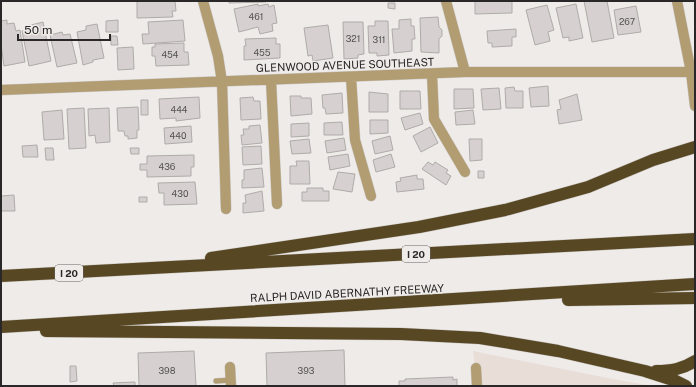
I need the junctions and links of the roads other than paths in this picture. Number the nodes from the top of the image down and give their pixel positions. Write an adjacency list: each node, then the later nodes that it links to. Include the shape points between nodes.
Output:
1 (203, 1): 9 (street, via 218,56)
2 (446, 1): 4 (street)
3 (677, 1): 5 (street)
4 (465, 72): 5 (street, GLENWOOD AVENUE SOUTHEAST); 6 (street, GLENWOOD AVENUE SOUTHEAST)
5 (691, 72): 11 (street)
6 (432, 74): 7 (street, GLENWOOD AVENUE SOUTHEAST); 13 (street, via 434,119)
7 (351, 77): 8 (street, GLENWOOD AVENUE SOUTHEAST); 14 (street, via 354,140)
8 (271, 80): 9 (street, GLENWOOD AVENUE SOUTHEAST); 15 (street)
9 (222, 82): 10 (street, GLENWOOD AVENUE SOUTHEAST); 16 (street)
10 (1, 90)
11 (695, 106)
12 (695, 147): 18 (highway, via 654,160 588,187 505,210 418,227)
13 (465, 172)
14 (371, 196)
15 (277, 204)
16 (226, 209)
17 (695, 239): 18 (highway, I 20)
18 (137, 269): 19 (highway, I 20)
19 (1, 276)
20 (695, 284): 22 (highway, RALPH DAVID ABERNATHY FREEWAY)
21 (695, 298): 22 (highway)
22 (420, 301): 23 (highway, RALPH DAVID ABERNATHY FREEWAY)
23 (1, 327)
24 (1, 331): 28 (highway, via 402,334 480,338 558,351)
25 (695, 361): 28 (highway, via 674,371)
26 (230, 367): 30 (street)
27 (476, 368): 31 (street)
28 (645, 371): 32 (highway)
29 (216, 381): 30 (lane)
30 (231, 383)
31 (477, 386)
32 (686, 386)

